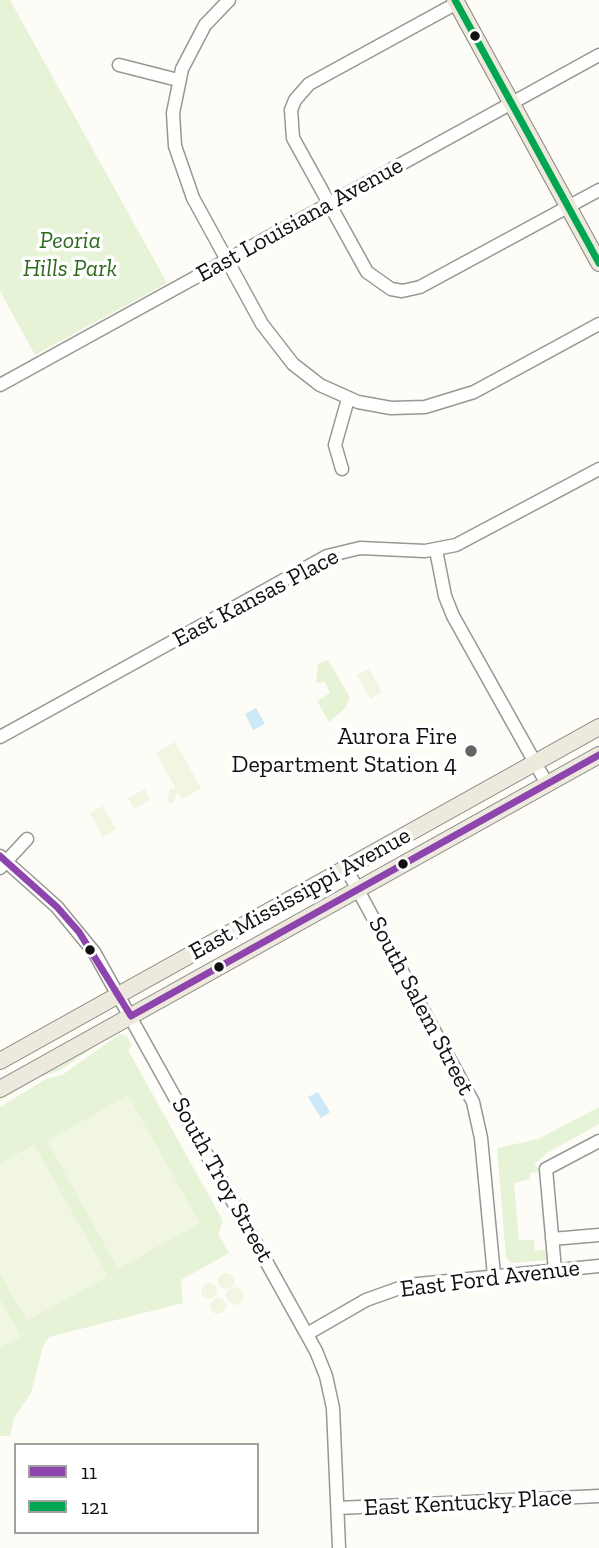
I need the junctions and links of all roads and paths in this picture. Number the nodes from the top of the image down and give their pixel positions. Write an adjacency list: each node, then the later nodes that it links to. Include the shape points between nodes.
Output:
1 (229, 0): 5 (street, via 196,39)
2 (456, 1): 6 (main road); 8 (street, via 309,84 295,100 290,117 293,138)
3 (599, 55): 6 (street, East Louisiana Avenue)
4 (119, 65): 5 (street)
5 (178, 80): 10 (street, via 173,113 178,162 192,198)
6 (512, 104): 8 (street, East Louisiana Avenue); 9 (main road)
7 (599, 190): 9 (street)
8 (330, 204): 9 (street, via 367,272 382,286 402,291 421,287); 10 (street, East Louisiana Avenue)
9 (568, 207): 11 (main road)
10 (227, 260): 13 (street, East Louisiana Avenue); 14 (street, via 281,352 306,375)
11 (599, 263)
12 (599, 324): 14 (street, via 458,399 408,408)
13 (0, 385)
14 (348, 399): 15 (street, via 335,445)
15 (341, 469)
16 (599, 469): 17 (street, East Kansas Place, via 475,537)
17 (436, 550): 19 (street, East Kansas Place, via 360,548 327,556); 21 (street, via 453,616)
18 (599, 727): 21 (main road, East Mississippi Avenue)
19 (0, 737)
20 (599, 755): 22 (main road, East Mississippi Avenue)
21 (535, 763): 22 (street); 25 (main road, East Mississippi Avenue)
22 (547, 784): 26 (main road, East Mississippi Avenue)
23 (27, 839): 24 (street)
24 (2, 862): 27 (street, South Troy Street, via 74,925)
25 (346, 868): 26 (street, South Salem Street); 27 (main road, East Mississippi Avenue)
26 (358, 889): 28 (main road, East Mississippi Avenue); 36 (street, South Salem Street, via 472,1102 481,1138)
27 (119, 995): 28 (street, South Troy Street); 29 (main road, East Mississippi Avenue)
28 (131, 1016): 30 (main road, East Mississippi Avenue); 37 (street, South Troy Street)
29 (0, 1061)
30 (0, 1088)
31 (599, 1141): 33 (street, via 546,1169)
32 (599, 1236): 33 (street)
33 (552, 1239): 35 (street)
34 (599, 1266): 35 (street, East Ford Avenue)
35 (555, 1270): 36 (street, East Ford Avenue)
36 (494, 1275): 37 (street, East Ford Avenue, via 397,1288)
37 (307, 1334): 39 (street, South Troy Street, via 323,1366 331,1397)
38 (599, 1496): 39 (street, East Kentucky Place)
39 (338, 1508): 40 (street, South Troy Street)
40 (339, 1548)

